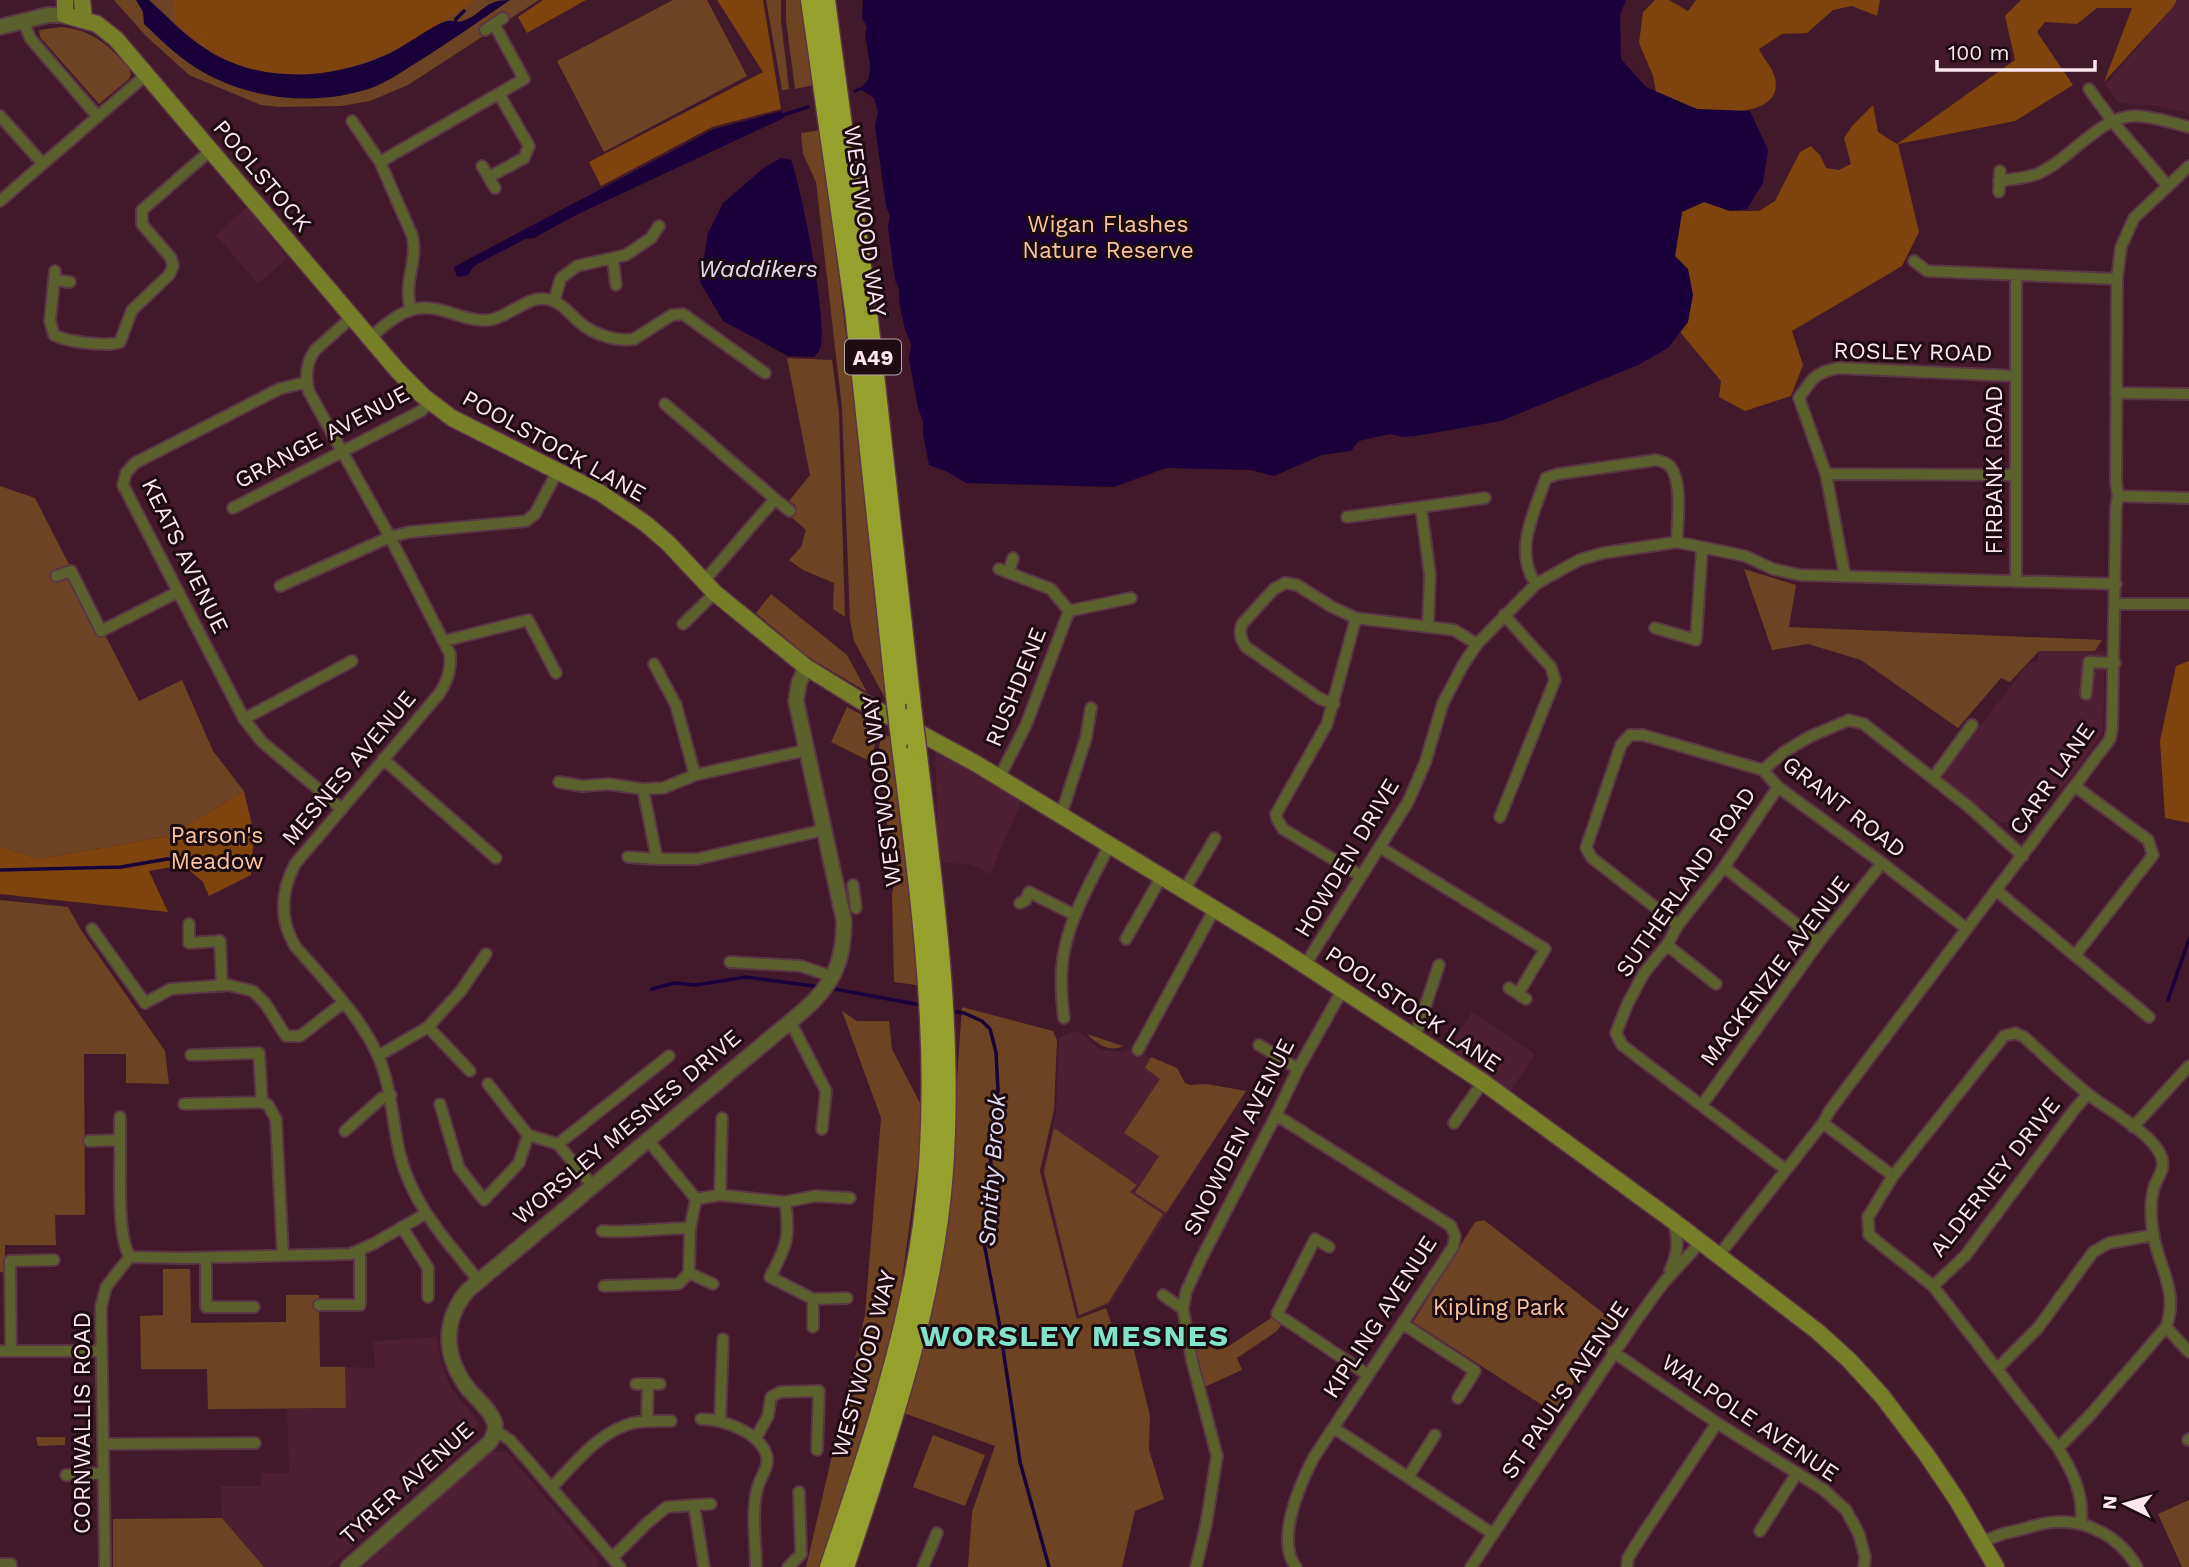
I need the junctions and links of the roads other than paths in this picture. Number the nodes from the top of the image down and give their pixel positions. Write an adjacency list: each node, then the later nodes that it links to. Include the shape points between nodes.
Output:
1 (82, 0): 5 (main road)
2 (810, 0): 143 (highway, WESTWOOD WAY / A49, bridge, via 854,310 900,739)
3 (826, 0): 143 (highway, WESTWOOD WAY / A49, bridge, via 868,311 917,747)
4 (65, 8): 5 (main road, POOLSTOCK); 6 (street)
5 (84, 19): 10 (main road, POOLSTOCK, via 110,33)
6 (23, 20): 8 (street); 15 (street, via 30,38)
7 (494, 24): 11 (street)
8 (0, 27)
9 (535, 73): 11 (street)
10 (146, 74): 15 (street); 19 (main road, POOLSTOCK)
11 (524, 79): 13 (street)
12 (2089, 89): 17 (street)
13 (499, 94): 20 (street); 24 (street, via 529,146 524,158)
14 (0, 116): 21 (street)
15 (98, 117): 21 (street)
16 (352, 121): 20 (street)
17 (2113, 122): 18 (street, via 2134,116); 25 (street, via 2036,174); 26 (street)
18 (2189, 127)
19 (210, 151): 34 (street, via 142,210 142,224 173,266 132,310 120,342 73,341 54,335 50,326 54,275); 38 (main road, POOLSTOCK)
20 (380, 162): 37 (street, via 415,247 407,290)
21 (43, 164): 28 (street)
22 (482, 166): 24 (street)
23 (2189, 166): 26 (street, CARR LANE)
24 (489, 177): 27 (street)
25 (1999, 181)
26 (2167, 185): 33 (street, CARR LANE, via 2129,227)
27 (495, 188)
28 (0, 201)
29 (659, 226): 30 (street, via 653,240)
30 (613, 260): 35 (street); 36 (street, via 577,266 561,278)
31 (1914, 261): 32 (street, via 1927,271)
32 (2016, 275): 33 (street); 42 (street, FIRBANK ROAD)
33 (2117, 279): 44 (street, CARR LANE)
34 (70, 282)
35 (616, 285)
36 (554, 301): 37 (street, via 535,300 492,320 430,308); 41 (street, via 585,328 627,341 672,315 683,314)
37 (411, 310): 39 (street)
38 (352, 317): 39 (main road, POOLSTOCK); 43 (street, via 315,350)
39 (370, 338): 40 (main road, POOLSTOCK)
40 (398, 371): 46 (main road, POOLSTOCK LANE)
41 (765, 373)
42 (2015, 376): 50 (street, ROSLEY ROAD, via 1822,371 1799,398); 51 (street, FIRBANK ROAD)
43 (307, 382): 48 (street, MESNES AVENUE); 71 (street, KEATS AVENUE, via 279,389 135,463 126,473 125,492)
44 (2116, 393): 45 (street); 52 (street, CARR LANE)
45 (2189, 394)
46 (431, 402): 48 (street, GRANGE AVENUE); 49 (main road, POOLSTOCK LANE, via 452,418)
47 (665, 404): 55 (street)
48 (342, 451): 57 (street, GRANGE AVENUE); 60 (street, MESNES AVENUE)
49 (558, 470): 60 (street, via 535,514 526,521); 70 (main road, POOLSTOCK LANE, via 646,524)
50 (1826, 474): 51 (street); 65 (street, ROSLEY ROAD)
51 (2015, 475): 66 (street, FIRBANK ROAD)
52 (2118, 496): 54 (street); 68 (street, CARR LANE)
53 (1485, 498): 56 (street)
54 (2189, 498)
55 (775, 499): 58 (street); 70 (street)
56 (1421, 507): 59 (street); 79 (street, via 1430,575)
57 (233, 508)
58 (790, 511)
59 (1348, 517)
60 (390, 537): 69 (street); 82 (street, MESNES AVENUE)
61 (1677, 542): 62 (street, HOWDEN DRIVE); 67 (street, HOWDEN DRIVE, via 1603,553); 67 (street, via 1679,491 1668,464 1656,460 1558,474 1546,478 1525,541 1524,561)
62 (1702, 548): 65 (street, HOWDEN DRIVE, via 1745,556 1800,575); 81 (street)
63 (1013, 558): 75 (street, RUSHDENE, via 1004,570 1051,589)
64 (56, 576): 71 (street, via 71,571 101,631)
65 (1845, 576): 66 (street, HOWDEN DRIVE)
66 (2016, 582): 68 (street, HOWDEN DRIVE)
67 (1536, 583): 76 (street, HOWDEN DRIVE)
68 (2116, 584): 73 (street, CARR LANE)
69 (280, 586)
70 (710, 587): 78 (street); 88 (main road, POOLSTOCK LANE)
71 (178, 592): 93 (street, KEATS AVENUE)
72 (1131, 598): 75 (street, RUSHDENE)
73 (2116, 604): 74 (street); 86 (street, CARR LANE)
74 (2189, 604)
75 (1069, 611): 99 (street, RUSHDENE, via 1026,725)
76 (1504, 615): 83 (street, HOWDEN DRIVE); 107 (street, via 1551,667 1555,680)
77 (1356, 618): 79 (street); 91 (street); 91 (street, via 1297,585 1285,583 1240,629 1246,647)
78 (683, 624)
79 (1429, 626): 83 (street, via 1454,630)
80 (1655, 628): 81 (street)
81 (1696, 640): 84 (street)
82 (444, 641): 89 (street, via 528,620); 96 (street, MESNES AVENUE, via 451,665 445,684)
83 (1477, 645): 111 (street, HOWDEN DRIVE, via 1443,703 1419,779)
84 (1708, 645)
85 (352, 661): 93 (street)
86 (2115, 663): 90 (street, via 2090,662); 103 (street, CARR LANE, via 2110,739)
87 (653, 664): 98 (street, via 676,705)
88 (806, 667): 95 (street, WORSLEY MESNES DRIVE, via 796,701); 99 (main road, POOLSTOCK LANE)
89 (556, 673)
90 (2086, 694)
91 (1334, 704): 119 (street, via 1278,808 1277,820 1283,829)
92 (1091, 708): 106 (street)
93 (244, 719): 105 (street, KEATS AVENUE, via 262,742)
94 (1972, 725): 100 (street)
95 (807, 750): 98 (street); 108 (street, WORSLEY MESNES DRIVE)
96 (383, 759): 105 (street, MESNES AVENUE); 114 (street)
97 (1763, 770): 100 (street, via 1809,737 1849,720 1864,724); 102 (street, GRANT ROAD); 128 (street, GRANT ROAD, via 1643,735 1630,735 1621,745 1586,848 1592,858)
98 (695, 775): 104 (street, via 672,785)
99 (999, 778): 106 (main road, POOLSTOCK LANE)
100 (1933, 778): 112 (street)
101 (559, 782): 104 (street)
102 (1778, 787): 116 (street, GRANT ROAD); 117 (street, SUTHERLAND ROAD)
103 (2076, 787): 112 (street, CARR LANE); 135 (street, via 2148,840 2153,855)
104 (643, 789): 115 (street)
105 (342, 809): 145 (street, MESNES AVENUE, via 295,864 285,887 283,909 295,946)
106 (1061, 815): 110 (main road, POOLSTOCK LANE)
107 (1500, 817)
108 (824, 830): 115 (street, via 697,859); 122 (street, WORSLEY MESNES DRIVE)
109 (1215, 838): 120 (street)
110 (1109, 846): 118 (main road, POOLSTOCK LANE); 126 (street)
111 (1381, 848): 119 (street, HOWDEN DRIVE); 144 (street, via 1545,949)
112 (2023, 856): 121 (street, CARR LANE)
113 (628, 857): 115 (street)
114 (496, 858)
115 (657, 859)
116 (1882, 863): 130 (street, GRANT ROAD); 132 (street, MACKENZIE AVENUE)
117 (1724, 867): 128 (street, SUTHERLAND ROAD); 132 (street)
118 (1162, 876): 120 (main road, POOLSTOCK LANE); 131 (street)
119 (1361, 876): 137 (street, HOWDEN DRIVE)
120 (1185, 889): 125 (main road, POOLSTOCK LANE)
121 (1997, 891): 130 (street, CARR LANE); 135 (street)
122 (839, 895): 124 (street, via 853,888); 139 (street, WORSLEY MESNES DRIVE, via 844,943)
123 (1020, 903): 126 (street, via 1026,900 1027,888)
124 (856, 908)
125 (1215, 908): 137 (main road, POOLSTOCK LANE); 153 (street)
126 (1074, 915): 147 (street, via 1064,948)
127 (189, 924): 141 (street, via 190,943 220,942)
128 (1678, 925): 133 (street, SUTHERLAND ROAD)
129 (92, 929): 141 (street, via 145,1003 171,989)
130 (1967, 929): 171 (street, CARR LANE)
131 (1126, 939)
132 (1819, 942): 167 (street, MACKENZIE AVENUE)
133 (1667, 945): 140 (street); 167 (street, SUTHERLAND ROAD, via 1644,973 1616,1033 1622,1045)
134 (486, 954): 149 (street)
135 (2076, 954): 146 (street)
136 (730, 962): 139 (street, via 801,966)
137 (1305, 965): 142 (main road, POOLSTOCK LANE)
138 (1439, 965): 151 (street)
139 (828, 984): 148 (street, WORSLEY MESNES DRIVE)
140 (1716, 984)
141 (222, 986): 145 (street, via 253,991 286,1036 300,1036)
142 (1343, 989): 151 (main road, POOLSTOCK LANE); 158 (street, SNOWDEN AVENUE)
143 (937, 992): 150 (highway, WESTWOOD WAY / A49)
144 (1518, 994)
145 (343, 1003): 155 (street, MESNES AVENUE)
146 (2149, 1017)
147 (1063, 1018)
148 (790, 1021): 174 (street, via 826,1091); 177 (street, WORSLEY MESNES DRIVE)
149 (428, 1027): 155 (street); 159 (street)
150 (939, 1030): 265 (highway, WESTWOOD WAY / A49, via 927,1178 909,1304); 266 (highway, WESTWOOD WAY / A49, via 947,1079 944,1172 924,1304 897,1412)
151 (1415, 1037): 160 (main road, POOLSTOCK LANE)
152 (1259, 1045): 158 (street)
153 (1138, 1050)
154 (191, 1055): 164 (street, via 259,1053)
155 (378, 1056): 163 (street, MESNES AVENUE)
156 (669, 1056): 180 (street)
157 (2189, 1066): 173 (street)
158 (1298, 1069): 168 (street, SNOWDEN AVENUE)
159 (470, 1071)
160 (1483, 1082): 172 (street); 189 (main road, POOLSTOCK LANE)
161 (488, 1084): 176 (street)
162 (2088, 1094): 173 (street); 182 (street, via 2024,1037 2015,1033 2004,1036); 207 (street, ALDERNEY DRIVE, via 1965,1255)
163 (391, 1095): 175 (street); 188 (street, MESNES AVENUE, via 401,1156)
164 (262, 1102): 165 (street); 198 (street, via 276,1119)
165 (184, 1104)
166 (440, 1104): 176 (street, via 459,1168 484,1200 519,1163)
167 (1702, 1105): 181 (street, SUTHERLAND ROAD)
168 (1276, 1115): 214 (street, SNOWDEN AVENUE, via 1193,1273); 215 (street, KIPLING AVENUE, via 1451,1226 1453,1247)
169 (120, 1118): 178 (street)
170 (722, 1118): 184 (street)
171 (1823, 1123): 181 (street, CARR LANE); 182 (street)
172 (1454, 1124)
173 (2133, 1126): 193 (street, via 2161,1156 2163,1169 2151,1200)
174 (822, 1129)
175 (345, 1131)
176 (528, 1135): 180 (street)
177 (647, 1139): 183 (street, WORSLEY MESNES DRIVE); 186 (street)
178 (120, 1140): 179 (street); 199 (street, via 122,1233)
179 (89, 1141)
180 (558, 1144): 183 (street)
181 (1785, 1169): 197 (street, CARR LANE)
182 (1893, 1176): 207 (street, via 1868,1217 1869,1235)
183 (592, 1185): 203 (street, WORSLEY MESNES DRIVE)
184 (720, 1195): 186 (street); 187 (street)
185 (850, 1198): 187 (street, via 815,1196)
186 (696, 1199): 191 (street)
187 (785, 1202): 211 (street, via 789,1225 785,1248 770,1278)
188 (425, 1214): 190 (street); 203 (street, MESNES AVENUE)
189 (1672, 1220): 194 (main road, POOLSTOCK LANE); 204 (street, via 1678,1242)
190 (402, 1227): 196 (street); 209 (street, via 428,1268)
191 (690, 1228): 192 (street); 202 (street)
192 (602, 1231)
193 (2154, 1236): 217 (street, via 2168,1281 2172,1312); 223 (street, via 2109,1243 2093,1252 2038,1328)
194 (1701, 1242): 197 (main road, POOLSTOCK LANE); 204 (street, ST PAUL'S AVENUE)
195 (1329, 1247): 224 (street, via 1315,1239 1277,1314)
196 (360, 1251): 198 (street); 212 (street, via 360,1305)
197 (1719, 1255): 252 (main road, POOLSTOCK LANE, via 1817,1331 1882,1396 1926,1454)
198 (283, 1256): 200 (street)
199 (130, 1257): 200 (street); 220 (street, CORNWALLIS ROAD, via 103,1296)
200 (206, 1258): 213 (street, via 206,1307)
201 (54, 1260): 219 (street, via 10,1261)
202 (689, 1273): 205 (street); 206 (street, via 678,1284)
203 (478, 1280): 233 (street, WORSLEY MESNES DRIVE, via 454,1310 449,1348 456,1371 491,1415)
204 (1664, 1282): 221 (street, ST PAUL'S AVENUE)
205 (713, 1284)
206 (604, 1286)
207 (1933, 1286): 223 (street)
208 (1163, 1296): 214 (street)
209 (428, 1297)
210 (846, 1298): 211 (street)
211 (813, 1299): 216 (street)
212 (319, 1305)
213 (254, 1307)
214 (1183, 1308): 268 (street, SNOWDEN AVENUE, via 1217,1456)
215 (1403, 1324): 224 (street, KIPLING AVENUE); 226 (street, via 1475,1371)
216 (813, 1327)
217 (2166, 1327): 222 (street); 238 (street)
218 (723, 1339): 229 (street)
219 (5, 1351): 220 (street)
220 (102, 1351): 237 (street, CORNWALLIS ROAD)
221 (1613, 1352): 231 (street, WALPOLE AVENUE); 251 (street, ST PAUL'S AVENUE)
222 (2189, 1352)
223 (1997, 1369): 238 (street)
224 (1368, 1375): 232 (street, KIPLING AVENUE)
225 (660, 1384): 228 (street, via 642,1384)
226 (1458, 1398)
227 (701, 1419): 229 (street)
228 (646, 1421): 230 (street); 244 (street, via 625,1425 604,1437)
229 (720, 1421): 235 (street)
230 (671, 1422)
231 (1717, 1423): 240 (street, WALPOLE AVENUE); 272 (street, via 1641,1537)
232 (1334, 1428): 243 (street); 254 (street, KIPLING AVENUE, via 1299,1489 1287,1535)
233 (495, 1431): 244 (street, WORSLEY MESNES DRIVE, via 510,1440); 260 (street, TYRER AVENUE, via 490,1442)
234 (1435, 1435): 243 (street)
235 (755, 1438): 239 (street, via 768,1416 771,1397 780,1392 820,1391); 263 (street, via 767,1454 757,1490)
236 (255, 1443): 237 (street)
237 (103, 1444): 241 (street, CORNWALLIS ROAD)
238 (2058, 1448): 248 (street, via 2073,1471 2083,1507)
239 (817, 1450)
240 (1797, 1473): 249 (street); 273 (street, WALPOLE AVENUE, via 1846,1510 1859,1534)
241 (103, 1474): 242 (street); 259 (street, CORNWALLIS ROAD)
242 (66, 1475)
243 (1408, 1477): 251 (street)
244 (552, 1487): 255 (street, WORSLEY MESNES DRIVE)
245 (799, 1492): 264 (street, via 801,1554)
246 (712, 1504): 247 (street)
247 (694, 1505): 255 (street, via 667,1507); 262 (street)
248 (2081, 1524): 252 (street, via 2053,1522); 275 (street, via 2112,1538)
249 (1760, 1531)
250 (937, 1533): 253 (street)
251 (1493, 1534): 271 (street, ST PAUL'S AVENUE)
252 (1982, 1543): 274 (main road, POOLSTOCK LANE)
253 (929, 1553): 256 (street); 267 (street)
254 (1289, 1555): 269 (street); 270 (street)
255 (613, 1557): 261 (street, WORSLEY MESNES DRIVE)
256 (942, 1558)
257 (0, 1564): 258 (street)
258 (11, 1567)
259 (104, 1567)
260 (348, 1567)
261 (620, 1567)
262 (704, 1567)
263 (759, 1567)
264 (788, 1567)
265 (829, 1567)
266 (845, 1567)
267 (923, 1567)
268 (1196, 1567)
269 (1283, 1567)
270 (1296, 1567)
271 (1471, 1567)
272 (1627, 1567)
273 (1864, 1567)
274 (1996, 1567)
275 (2137, 1567)

